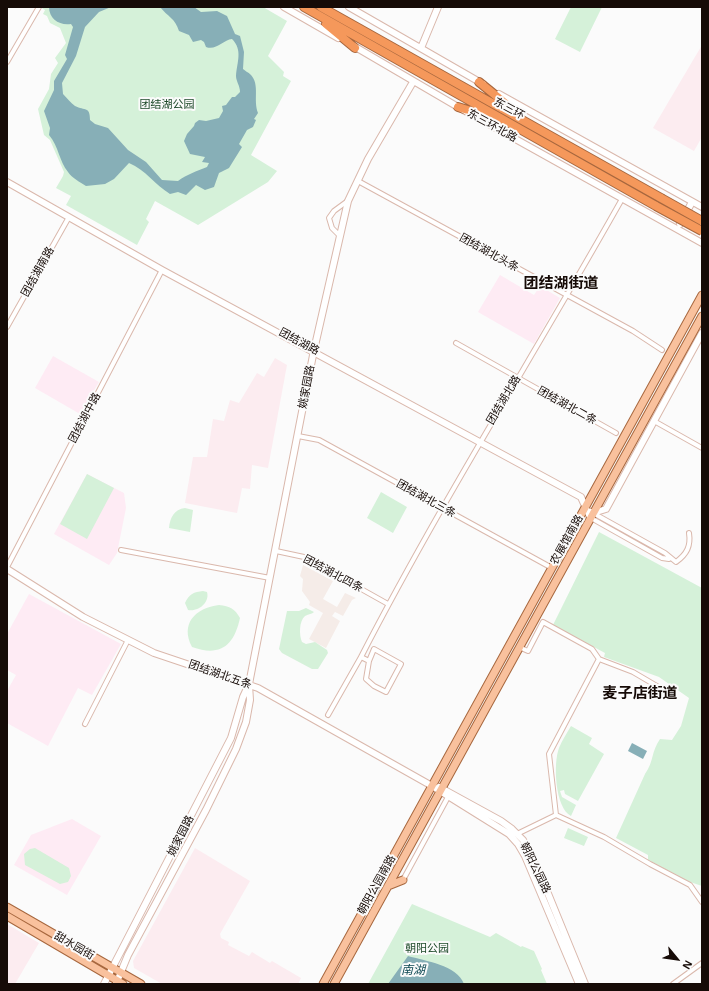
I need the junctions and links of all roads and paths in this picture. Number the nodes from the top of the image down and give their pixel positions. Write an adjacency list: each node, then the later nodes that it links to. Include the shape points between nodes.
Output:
1 (39, 7): 9 (street)
2 (284, 7): 7 (street, 东三环北路)
3 (321, 7): 14 (highway, 东三环)
4 (349, 7): 8 (street)
5 (438, 7): 8 (street)
6 (307, 9): 7 (highway); 13 (highway, 东三环)
7 (356, 48): 10 (street, 东三环北路)
8 (420, 48): 11 (street)
9 (7, 62)
10 (413, 82): 12 (street, 东三环北路); 15 (street, 姚家园路)
11 (479, 82): 14 (highway); 19 (street, via 515,105)
12 (458, 107): 13 (highway); 17 (street, 东三环北路)
13 (513, 124): 24 (highway, 东三环, bridge)
14 (532, 125): 22 (highway, 东三环, bridge)
15 (358, 181): 18 (street, 姚家园路); 29 (street, 团结湖北头条)
16 (7, 182): 21 (street, 团结湖路)
17 (622, 199): 23 (street, 东三环北路); 29 (street, 团结湖北路)
18 (349, 200): 25 (street, 姚家园路); 25 (street, via 334,210 329,218 332,228)
19 (692, 202): 20 (street); 23 (street)
20 (702, 207)
21 (69, 217): 27 (street, 团结湖路); 31 (street, 团结湖南路)
22 (702, 221)
23 (677, 229): 26 (street, 东三环北路)
24 (702, 231)
25 (340, 236): 34 (street, 姚家园路)
26 (702, 242)
27 (162, 270): 34 (street, 团结湖路); 48 (street, 团结湖中路)
28 (702, 295): 42 (main road, 农展馆南路)
29 (567, 296): 35 (street, 团结湖北头条, via 633,331); 36 (street, 团结湖北路)
30 (702, 316): 44 (main road, 农展馆南路)
31 (7, 328)
32 (702, 333): 37 (street, 农展馆南路)
33 (456, 344): 36 (street, 团结湖北二条)
34 (314, 350): 39 (street, 姚家园路); 40 (street, 团结湖路)
35 (662, 350)
36 (517, 378): 38 (street, 团结湖北二条); 40 (street, 团结湖北路)
37 (654, 421): 41 (street); 44 (street, 农展馆南路, via 606,509)
38 (616, 433)
39 (298, 436): 43 (street, 团结湖北三条, via 319,440); 47 (street, 姚家园路)
40 (480, 441): 42 (street, 团结湖路, via 581,497); 43 (street, 团结湖北路)
41 (702, 448)
42 (585, 507): 44 (street, 团结湖路); 49 (main road, 农展馆南路)
43 (442, 508): 49 (street, 团结湖北三条); 51 (street, 团结湖北路)
44 (592, 515): 45 (street, via 662,558 676,562 685,554 690,544); 53 (main road, 农展馆南路)
45 (689, 532)
46 (122, 550): 50 (street)
47 (276, 551): 50 (street, 姚家园路); 51 (street, 团结湖北四条, via 304,557)
48 (7, 568): 52 (street, 团结湖北五条, via 82,617)
49 (552, 568): 61 (main road, 农展馆南路)
50 (270, 578): 57 (street, 姚家园路)
51 (388, 604): 54 (street, 团结湖北路)
52 (128, 640): 57 (street, 团结湖北五条, via 154,654); 60 (street)
53 (519, 647): 55 (street, via 528,651 543,622 592,649); 62 (main road, 农展馆南路)
54 (361, 657): 56 (street); 59 (street, 团结湖北路)
55 (600, 659): 58 (street, via 632,672); 64 (street, via 549,754)
56 (369, 661): 56 (street, via 366,679 386,692 401,664 374,649)
57 (249, 684): 61 (street, 团结湖北五条); 72 (street, 姚家园路, via 231,738); 73 (street, 姚家园路, via 250,700 246,722 236,749 128,955)
58 (662, 690)
59 (328, 715)
60 (85, 724)
61 (432, 786): 62 (street, 团结湖北五条); 78 (main road, 朝阳公园南路)
62 (441, 790): 63 (street, 朝阳公园路); 65 (street, 朝阳公园路, via 501,821); 67 (main road, 朝阳公园南路)
63 (448, 797): 66 (street); 80 (street, 朝阳公园路, via 498,826 518,844 535,878)
64 (556, 815): 65 (street); 68 (street, via 604,837 690,885)
65 (517, 834): 81 (street, 朝阳公园路, via 530,852)
66 (403, 880): 67 (main road)
67 (388, 886): 79 (main road, 朝阳公园南路)
68 (702, 902)
69 (7, 907): 72 (main road, 甜水园街)
70 (7, 916): 74 (main road, 甜水园街)
71 (702, 963): 82 (street)
72 (112, 968): 73 (main road, 甜水园街); 74 (street, 姚家园路)
73 (122, 973): 75 (street, 姚家园路); 77 (main road, 甜水园街)
74 (108, 975): 75 (main road, 甜水园街); 76 (street, 姚家园路)
75 (119, 983)
76 (104, 984)
77 (141, 984)
78 (323, 984)
79 (334, 984)
80 (579, 984)
81 (585, 984)
82 (673, 984)

